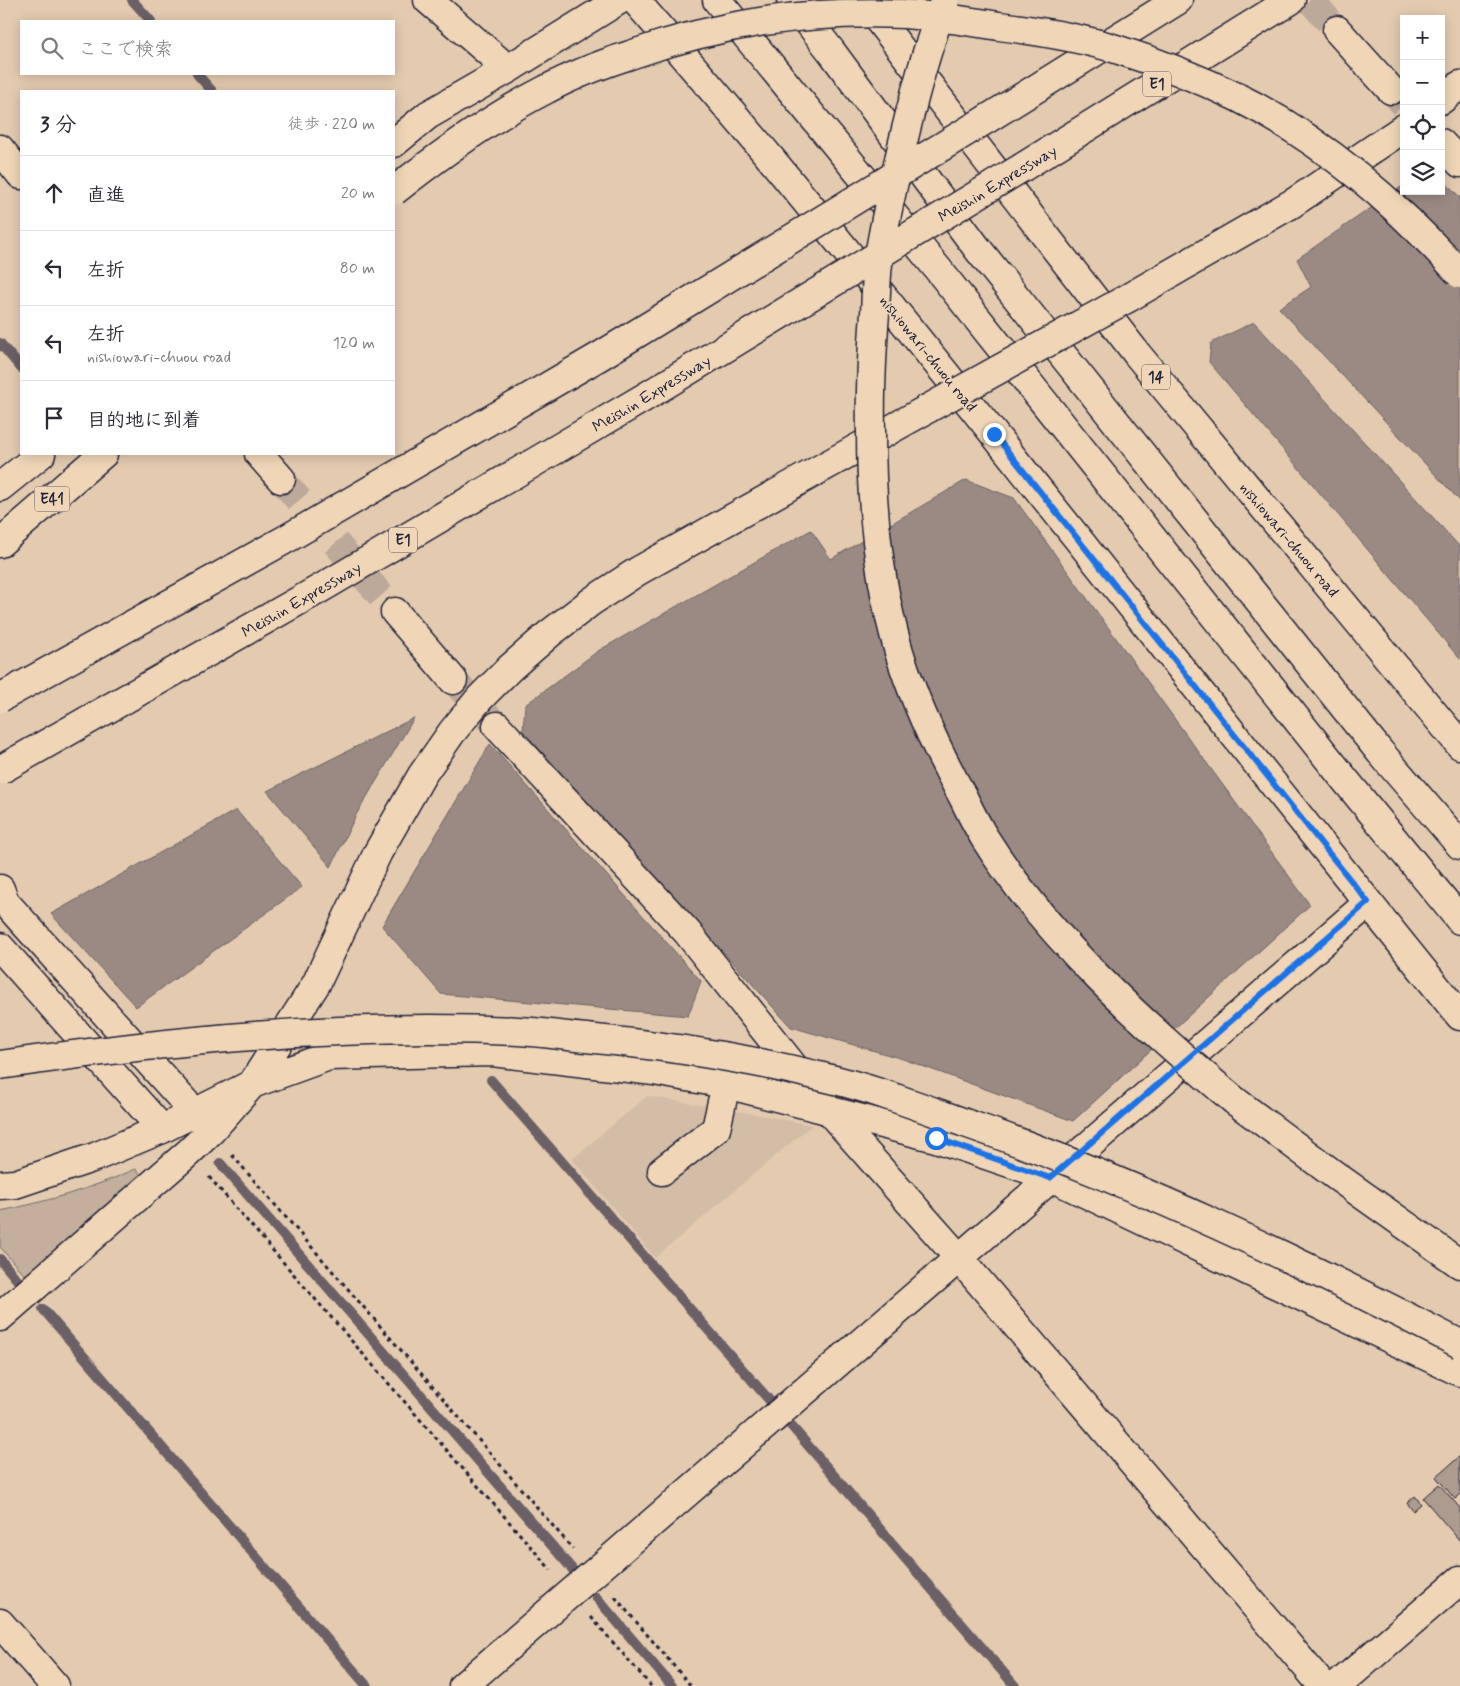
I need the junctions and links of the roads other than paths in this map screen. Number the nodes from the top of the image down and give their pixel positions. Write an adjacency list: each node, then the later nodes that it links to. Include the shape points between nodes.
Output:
1 (428, 0): 11 (main road)
2 (619, 0): 11 (main road)
3 (636, 0): 37 (main road, nishiowari-chuou road, via 770,158 976,411)
4 (717, 0): 38 (main road)
5 (791, 0): 35 (main road, via 983,256 1380,752)
6 (863, 0): 33 (main road, nishiowari-chuou road / 14, via 1137,354)
7 (945, 0): 51 (main road, bridge, via 911,107 892,189 878,265 870,400 875,528 885,592 899,651 922,715 984,837 1023,892 1116,995 1176,1052 1235,1101)
8 (1178, 0): 31 (main road, bridge, via 600,356 288,538)
9 (1291, 0): 34 (main road, Meishin Expressway / E1, bridge, via 1023,168 645,397 323,587)
10 (1337, 30): 13 (main road)
11 (508, 69): 16 (main road, via 428,115)
12 (1460, 85): 14 (main road)
13 (1391, 90)
14 (1445, 97)
15 (1400, 131): 42 (main road, bridge, via 1293,203 638,571 550,634 480,698 422,775 378,852 316,984)
16 (395, 142)
17 (1445, 147): 19 (main road)
18 (0, 149): 20 (main road)
19 (1460, 163)
20 (20, 174)
21 (395, 190): 22 (main road, bridge, via 490,121 548,88 629,55 719,28 777,18 906,14 1047,33 1114,48 1239,98 1338,161 1428,238)
22 (1460, 274)
23 (40, 455): 27 (main road)
24 (102, 455): 28 (main road, E41)
25 (261, 455): 26 (main road)
26 (281, 479)
27 (0, 487)
28 (0, 543)
29 (395, 612): 30 (main road)
30 (453, 680)
31 (0, 698)
32 (497, 726): 44 (main road, via 687,932)
33 (1460, 745)
34 (0, 770)
35 (1460, 845)
36 (0, 889): 45 (main road, via 5,902)
37 (1368, 902): 40 (main road, nishiowari-chuou road); 48 (main road)
38 (1460, 920)
39 (0, 947): 46 (main road)
40 (1460, 1016)
41 (0, 1065): 53 (main road, bridge, via 186,1042 295,1033 407,1030 519,1031 728,1056 829,1078 1028,1144 1220,1226)
42 (252, 1084): 43 (main road, via 328,1056 492,1052 654,1071); 45 (main road)
43 (726, 1084): 44 (main road); 47 (main road, via 716,1129)
44 (828, 1110): 48 (main road, via 936,1138); 50 (main road)
45 (202, 1121): 46 (main road); 52 (main road, via 188,1153)
46 (162, 1129): 49 (main road, via 95,1157 15,1184)
47 (662, 1171)
48 (1050, 1178): 50 (main road); 54 (main road)
49 (0, 1185)
50 (959, 1258): 58 (main road); 59 (main road)
51 (1460, 1264)
52 (0, 1317)
53 (1460, 1344)
54 (1460, 1372)
55 (1460, 1580): 60 (main road)
56 (0, 1623): 57 (main road)
57 (55, 1686)
58 (463, 1686)
59 (1323, 1686)
60 (1336, 1686)

